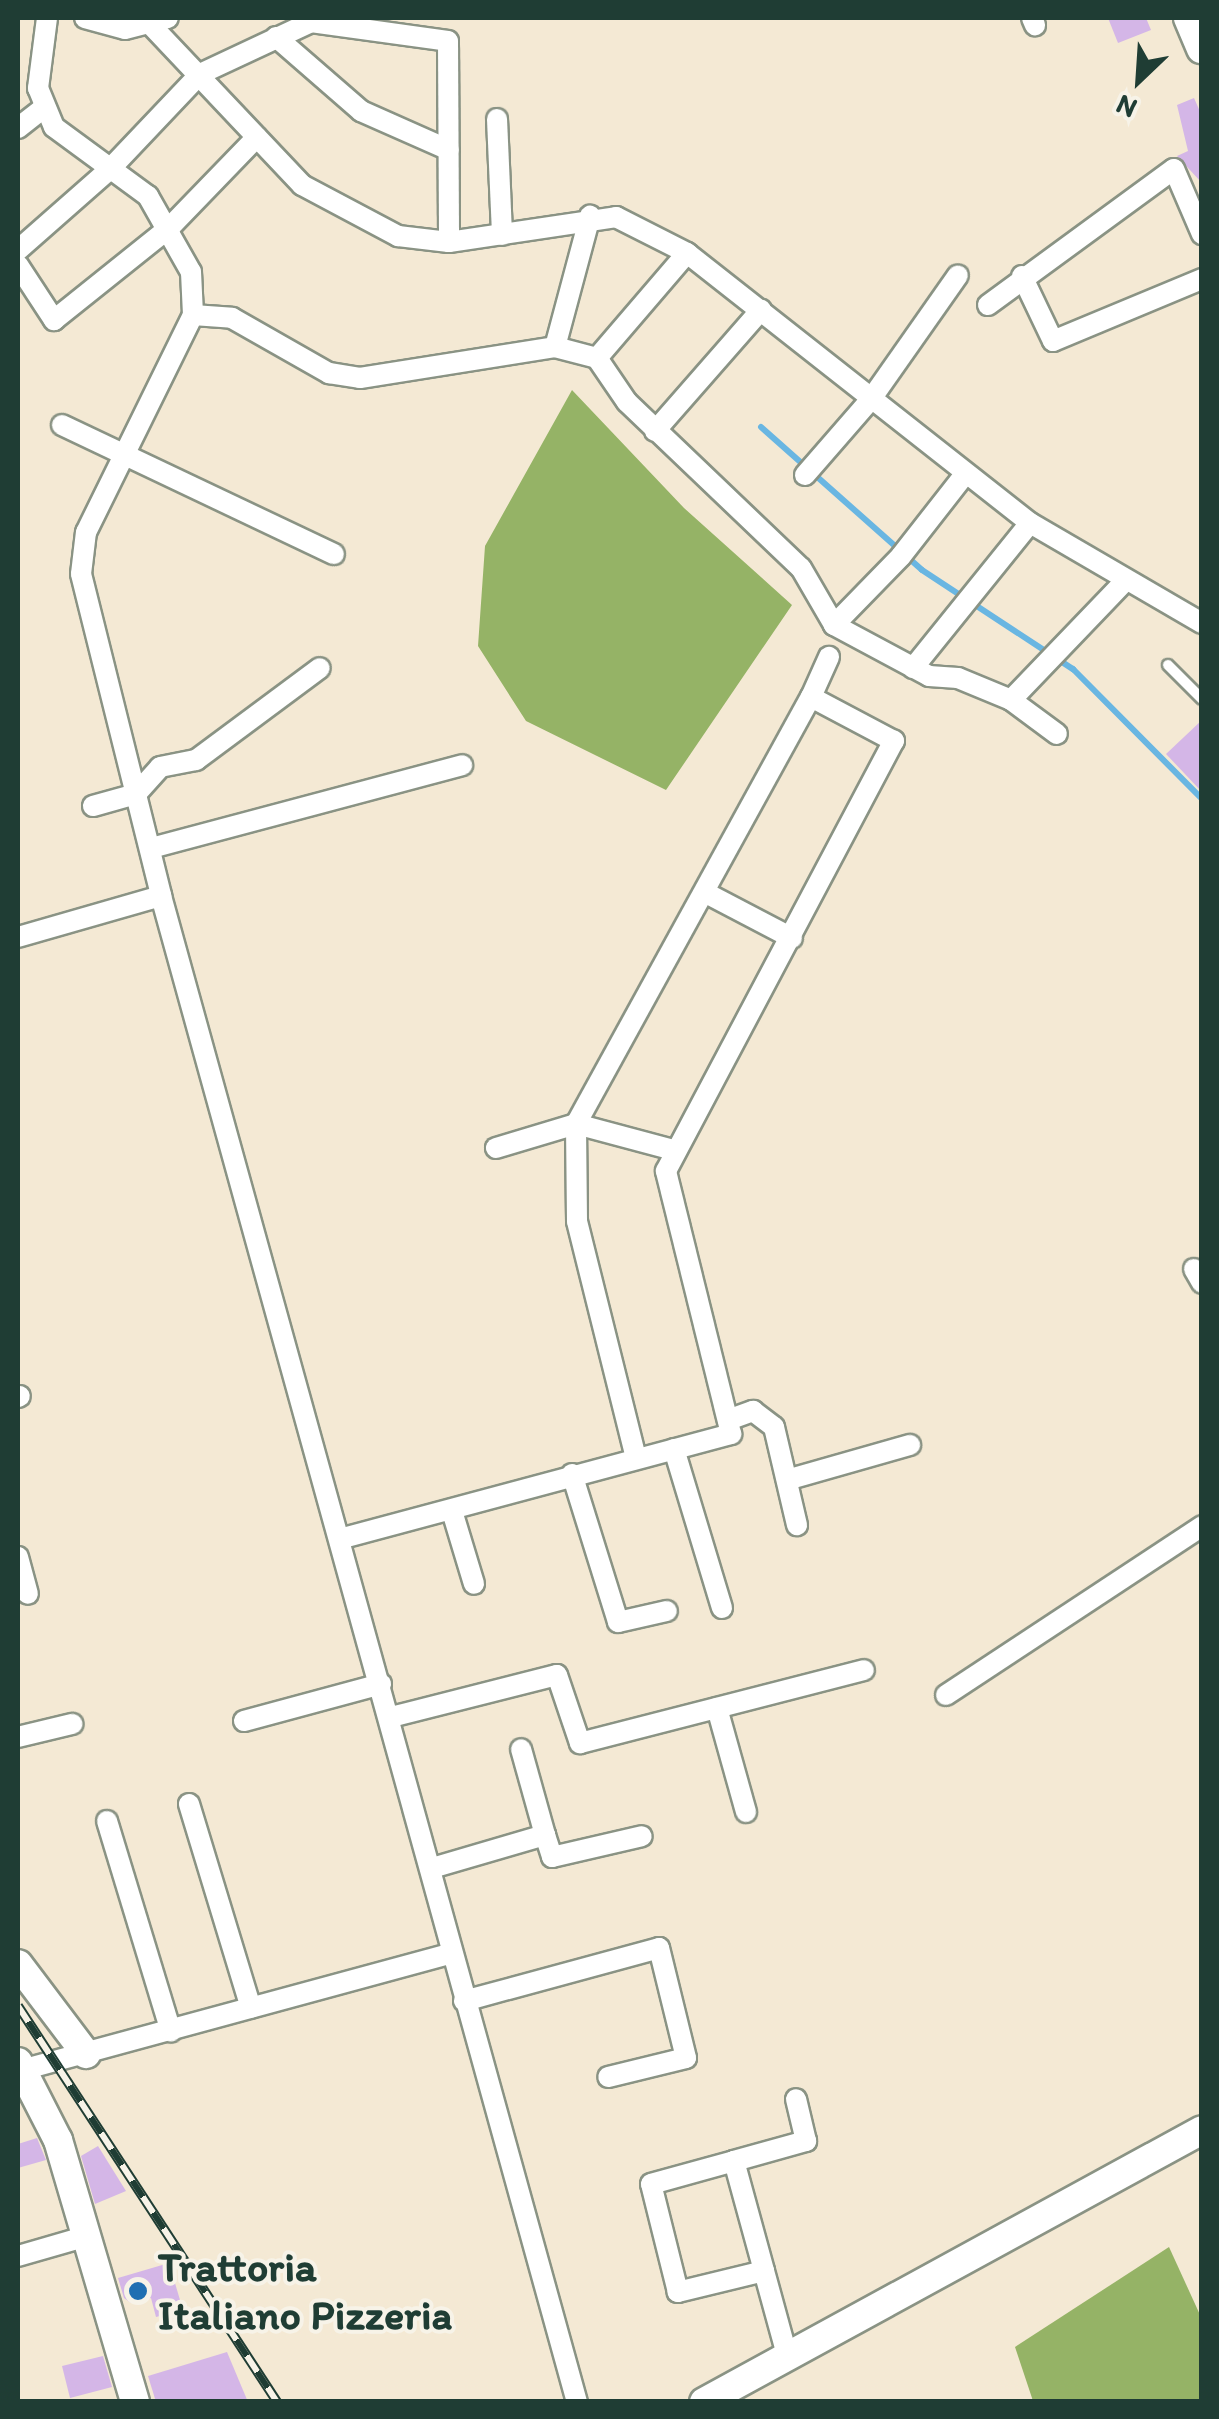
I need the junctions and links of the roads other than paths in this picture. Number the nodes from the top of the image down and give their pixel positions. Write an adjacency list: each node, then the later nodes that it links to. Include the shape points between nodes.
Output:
1 (47, 18): 8 (street, via 38,88)
2 (85, 18): 4 (street, via 125,29)
3 (1188, 18): 6 (main road)
4 (158, 20): 7 (street)
5 (276, 37): 7 (street); 12 (street, via 361,111); 12 (street, via 310,22 448,42)
6 (1202, 48)
7 (200, 74): 11 (street); 13 (street)
8 (44, 108): 10 (street); 13 (street, via 78,150)
9 (497, 118): 17 (street)
10 (18, 128)
11 (257, 137): 15 (street); 18 (street, via 302,185 357,216 398,236)
12 (448, 150): 18 (street)
13 (110, 169): 15 (street, via 148,196); 19 (street)
14 (590, 216): 17 (street); 20 (street, via 635,224); 28 (street)
15 (170, 227): 21 (street, via 54,320); 27 (street, via 192,272)
16 (1202, 234): 23 (street, via 1174,168)
17 (502, 235): 18 (street)
18 (448, 242)
19 (18, 250)
20 (686, 253): 26 (street); 29 (street)
21 (18, 265)
22 (958, 275): 30 (street)
23 (1022, 276): 24 (street, via 1053,341); 25 (street)
24 (1202, 278)
25 (988, 304)
26 (760, 310): 30 (street); 32 (street)
27 (193, 315): 28 (street, via 232,318 330,373 360,378); 33 (street)
28 (556, 347): 29 (street)
29 (597, 358): 32 (street)
30 (870, 399): 34 (street); 35 (street)
31 (62, 424): 33 (street)
32 (655, 431): 40 (street, via 800,568)
33 (119, 455): 37 (street); 50 (street, via 86,532 82,574)
34 (966, 474): 36 (street); 40 (street)
35 (806, 475)
36 (1030, 524): 38 (street); 44 (street)
37 (334, 554)
38 (1124, 581): 39 (street); 47 (street)
39 (1202, 623)
40 (834, 626): 44 (street)
41 (829, 657): 45 (street)
42 (1168, 665): 46 (lane)
43 (320, 668): 50 (street, via 196,760 160,767)
44 (913, 668): 47 (street)
45 (810, 696): 53 (street); 56 (street, via 894,742)
46 (1202, 699)
47 (1011, 700): 48 (street)
48 (1058, 734)
49 (462, 766): 52 (street)
50 (136, 794): 51 (street); 52 (street)
51 (93, 806)
52 (151, 848): 54 (street)
53 (706, 893): 56 (street); 57 (street)
54 (162, 896): 55 (street); 69 (street)
55 (18, 937)
56 (792, 938): 59 (street)
57 (576, 1124): 58 (street); 59 (street); 63 (street, via 577,1221)
58 (496, 1148)
59 (674, 1150): 60 (street, via 666,1171)
60 (728, 1420): 62 (street, via 731,1434); 65 (street, via 752,1411 774,1427)
61 (910, 1445): 65 (street)
62 (674, 1449): 63 (street); 73 (street)
63 (636, 1458): 64 (street)
64 (572, 1474): 66 (street); 74 (street, via 618,1622)
65 (786, 1480): 67 (street)
66 (452, 1511): 69 (street); 71 (street)
67 (797, 1525)
68 (1202, 1526): 77 (street)
69 (342, 1538): 76 (street)
70 (18, 1558): 72 (street)
71 (474, 1584)
72 (28, 1594)
73 (722, 1608)
74 (668, 1611)
75 (864, 1670): 78 (street)
76 (381, 1684): 79 (street); 80 (street)
77 (946, 1695)
78 (716, 1708): 79 (street, via 580,1743 556,1675); 85 (street)
79 (391, 1717): 89 (street)
80 (244, 1721)
81 (72, 1724): 82 (street)
82 (18, 1737)
83 (521, 1749): 87 (street)
84 (189, 1804): 93 (street)
85 (746, 1812)
86 (108, 1821): 94 (street)
87 (546, 1835): 88 (street, via 552,1857); 89 (street)
88 (642, 1836)
89 (432, 1868): 90 (street)
90 (451, 1953): 92 (street); 93 (street)
91 (18, 1964): 95 (street)
92 (464, 2002): 97 (street, via 659,1948 686,2058); 106 (street)
93 (251, 2008): 94 (street)
94 (171, 2031): 95 (street)
95 (86, 2054): 96 (street)
96 (19, 2068): 101 (street, via 58,2140)
97 (608, 2077)
98 (796, 2098): 100 (street, via 806,2141)
99 (1202, 2130): 104 (street)
100 (734, 2161): 103 (street); 103 (street, via 652,2184 678,2292)
101 (84, 2238): 102 (street); 105 (street)
102 (18, 2256)
103 (764, 2271): 104 (street)
104 (787, 2355): 107 (street)
105 (135, 2402)
106 (577, 2402)
107 (704, 2402)

